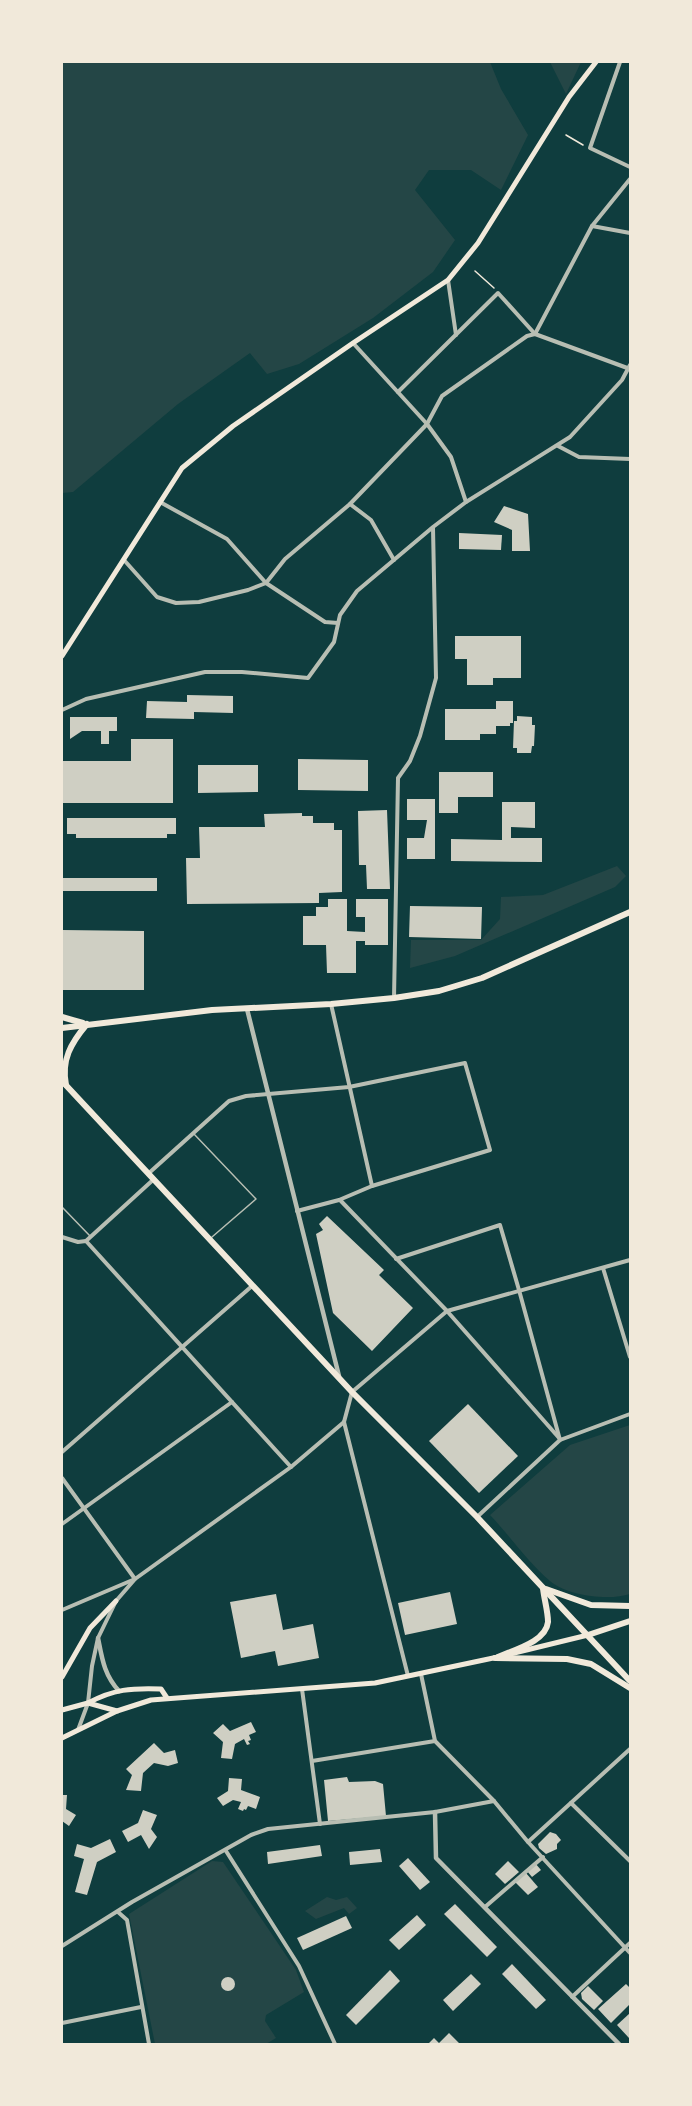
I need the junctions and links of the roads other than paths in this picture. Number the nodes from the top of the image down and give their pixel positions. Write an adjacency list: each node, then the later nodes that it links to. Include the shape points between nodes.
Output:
1 (596, 62): 7 (main road, via 569,97 478,243)
2 (620, 62): 3 (street, via 590,148)
3 (630, 167)
4 (630, 179): 5 (street)
5 (592, 225): 6 (street); 8 (street)
6 (630, 233)
7 (448, 280): 9 (street); 10 (main road)
8 (535, 334): 9 (street, via 498,293); 11 (street); 13 (street, via 442,396)
9 (456, 335): 12 (street)
10 (352, 343): 12 (street); 16 (main road, via 233,426 182,468)
11 (630, 367): 14 (street)
12 (398, 392): 13 (street)
13 (428, 424): 17 (street, via 451,457); 18 (street)
14 (558, 446): 15 (street, via 579,457); 17 (street)
15 (630, 459)
16 (160, 502): 20 (main road); 22 (street, via 227,539)
17 (466, 502): 19 (street)
18 (350, 504): 21 (street, via 371,520); 22 (street, via 285,559)
19 (433, 527): 21 (street); 27 (street, via 436,678 420,736 398,778)
20 (124, 560): 22 (street, via 157,597 176,603 199,602); 24 (main road)
21 (394, 560): 23 (street, via 357,591)
22 (266, 583): 23 (street, via 325,622)
23 (338, 623): 25 (street, via 334,642 308,678 205,672 86,699)
24 (62, 656)
25 (62, 711)
26 (630, 912): 27 (main road, via 482,978 439,991)
27 (394, 998): 28 (main road)
28 (331, 1004): 29 (main road); 34 (street)
29 (247, 1009): 31 (main road); 35 (street)
30 (62, 1017): 31 (main road)
31 (87, 1024): 32 (main road); 33 (main road, via 68,1050)
32 (62, 1028)
33 (64, 1083): 37 (main road)
34 (349, 1087): 35 (street); 38 (street); 38 (street, via 465,1063 490,1150)
35 (267, 1095): 36 (street, via 229,1101); 41 (street)
36 (194, 1133): 37 (street); 44 (lane, via 256,1199)
37 (151, 1176): 42 (street); 44 (main road)
38 (372, 1186): 39 (street)
39 (339, 1200): 41 (street); 46 (street)
40 (62, 1207): 42 (lane)
41 (297, 1211): 54 (street)
42 (91, 1237): 45 (street)
43 (62, 1238): 45 (street)
44 (210, 1239): 49 (main road)
45 (86, 1241): 52 (street)
46 (396, 1259): 50 (street, via 500,1225); 51 (street)
47 (630, 1260): 48 (street)
48 (603, 1268): 50 (street); 53 (street)
49 (252, 1287): 52 (street); 54 (main road)
50 (519, 1290): 51 (street); 59 (street)
51 (447, 1311): 55 (street); 59 (street)
52 (183, 1348): 56 (street); 60 (street)
53 (630, 1357)
54 (339, 1378): 55 (main road)
55 (352, 1392): 58 (street); 64 (main road)
56 (232, 1402): 61 (street); 63 (street)
57 (630, 1414): 59 (street)
58 (344, 1422): 61 (street); 77 (street)
59 (560, 1440): 64 (street)
60 (62, 1452)
61 (291, 1467): 66 (street)
62 (62, 1478): 63 (street)
63 (84, 1508): 65 (street); 66 (street)
64 (477, 1517): 67 (main road)
65 (62, 1524)
66 (135, 1579): 68 (street); 70 (street)
67 (543, 1588): 69 (main road, via 591,1605); 72 (main road); 74 (main road, via 548,1622 545,1630 539,1638)
68 (116, 1601): 73 (street); 76 (main road, via 90,1629)
69 (630, 1606)
70 (62, 1610)
71 (630, 1621): 72 (main road)
72 (588, 1635): 74 (main road); 78 (main road)
73 (98, 1638): 81 (street, via 103,1668); 83 (street)
74 (495, 1658): 75 (main road); 79 (main road, via 567,1659 591,1664)
75 (421, 1674): 77 (main road); 88 (street)
76 (62, 1677)
77 (408, 1677): 80 (main road)
78 (630, 1681)
79 (630, 1688)
80 (302, 1689): 82 (main road); 90 (street)
81 (119, 1691): 82 (main road, via 160,1689); 83 (main road)
82 (167, 1698): 85 (main road)
83 (88, 1703): 84 (main road); 85 (main road); 86 (street)
84 (62, 1710)
85 (117, 1711): 86 (main road)
86 (78, 1730): 87 (main road)
87 (62, 1738)
88 (435, 1741): 90 (street); 91 (street)
89 (630, 1749): 92 (street)
90 (312, 1761): 94 (street)
91 (494, 1801): 93 (street); 95 (street)
92 (571, 1803): 95 (street); 98 (street)
93 (435, 1812): 94 (street); 99 (street, via 436,1858)
94 (320, 1824): 96 (street, via 268,1829)
95 (528, 1842): 97 (street)
96 (226, 1851): 100 (street); 109 (street, via 299,1966)
97 (543, 1857): 99 (street); 103 (street)
98 (630, 1859)
99 (485, 1907): 105 (street)
100 (118, 1912): 102 (street); 106 (street, via 127,1920)
101 (630, 1943): 103 (street)
102 (62, 1946)
103 (626, 1948): 104 (street); 105 (street)
104 (630, 1953)
105 (571, 1997): 110 (street)
106 (141, 2007): 107 (street); 108 (street)
107 (62, 2023)
108 (149, 2044)
109 (334, 2044)
110 (619, 2044)

